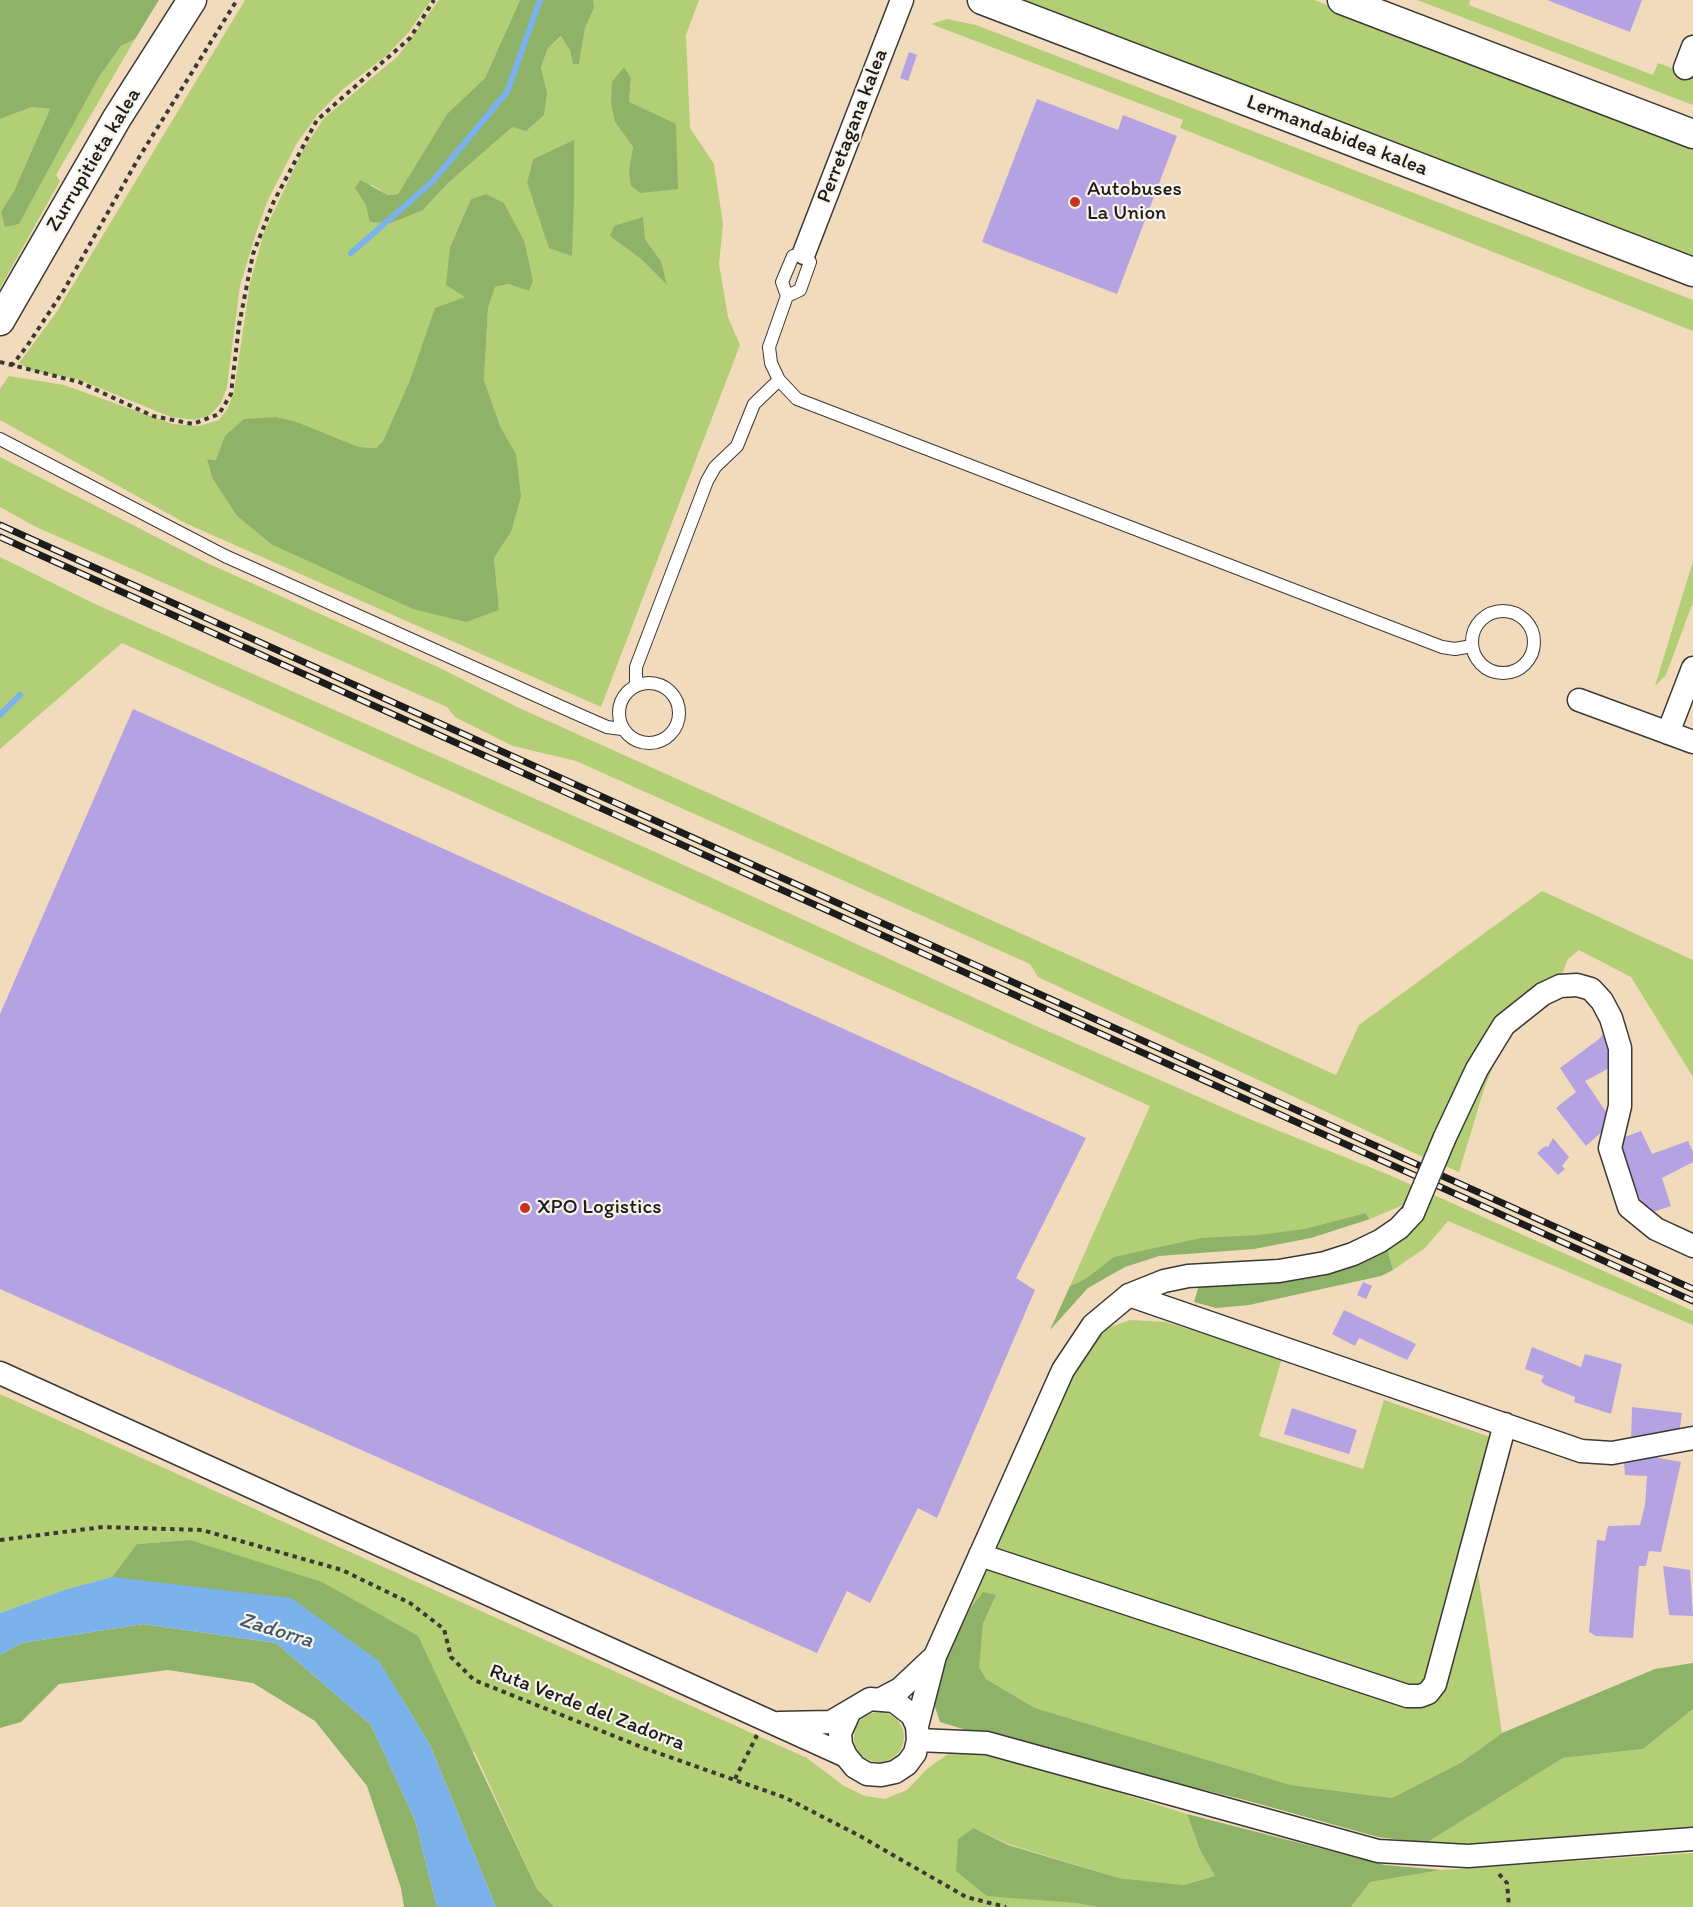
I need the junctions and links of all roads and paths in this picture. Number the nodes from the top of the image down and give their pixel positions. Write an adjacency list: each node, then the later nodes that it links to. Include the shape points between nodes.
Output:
1 (192, 0): 13 (street, Zurrupitieta kalea, via 117,118)
2 (237, 0): 15 (path, via 138,159 64,290 13,364)
3 (435, 0): 15 (path, via 410,38 317,120 274,201 253,254 231,394 219,414 193,424 153,416 79,382)
4 (902, 0): 10 (street, Perretagana kalea)
5 (982, 0): 11 (street, Lermandabidea kalea)
6 (1342, 0): 9 (street)
7 (1693, 47): 8 (street)
8 (1685, 68)
9 (1693, 134)
10 (804, 253): 12 (lane, via 810,262 800,290); 12 (lane, via 793,256 782,282)
11 (1693, 272)
12 (788, 296): 16 (lane, via 770,347)
13 (0, 321)
14 (0, 362): 15 (path)
15 (6, 364)
16 (778, 380): 18 (lane, via 788,392 810,404 1442,646); 20 (lane, via 754,404 737,446 715,467 707,481 636,667)
17 (0, 439): 22 (lane, via 225,556 607,727)
18 (1472, 646): 18 (lane, via 1480,662 1495,672 1512,672 1527,662 1535,646 1532,628 1526,621 1503,610 1486,615 1474,629)
19 (1693, 668): 23 (street)
20 (636, 685): 22 (lane, via 620,704); 22 (lane, via 649,682 672,693 679,710 675,729 667,738 649,743 631,738)
21 (1579, 700): 23 (street)
22 (622, 729)
23 (1668, 733): 24 (street)
24 (1693, 742)
25 (1693, 1246): 26 (street, bridge, via 1656,1229 1629,1207 1610,1148 1620,1106 1620,1048 1611,1018 1590,989 1560,986 1543,994 1504,1025 1477,1069 1413,1213 1399,1228 1380,1241 1325,1263 1279,1271 1188,1276)
26 (1129, 1295): 28 (street); 31 (street, via 1110,1308 1080,1341 1063,1370)
27 (0, 1373): 35 (street)
28 (1505, 1424): 29 (street, via 1581,1450 1612,1453); 31 (street, via 1435,1684 1420,1696 1407,1696)
29 (1693, 1438)
30 (0, 1540): 38 (path, Ruta Verde del Zadorra, via 103,1527 202,1530 342,1570 410,1603 444,1629 451,1657 474,1680 644,1748)
31 (980, 1555): 32 (street)
32 (935, 1656): 33 (street, via 900,1689); 36 (street)
33 (883, 1698): 34 (street, via 870,1699); 36 (street, via 904,1707)
34 (850, 1711): 35 (street, via 831,1722); 37 (street, via 840,1733)
35 (766, 1726): 37 (street); 38 (path)
36 (917, 1733): 37 (street, via 915,1753 895,1772 867,1774); 40 (street, via 987,1743 1378,1851)
37 (846, 1756)
38 (735, 1779): 41 (path, Ruta Verde del Zadorra, via 786,1798 966,1897)
39 (1693, 1839): 40 (street)
40 (1484, 1855): 42 (path, via 1507,1883)
41 (1006, 1907)
42 (1509, 1907)

